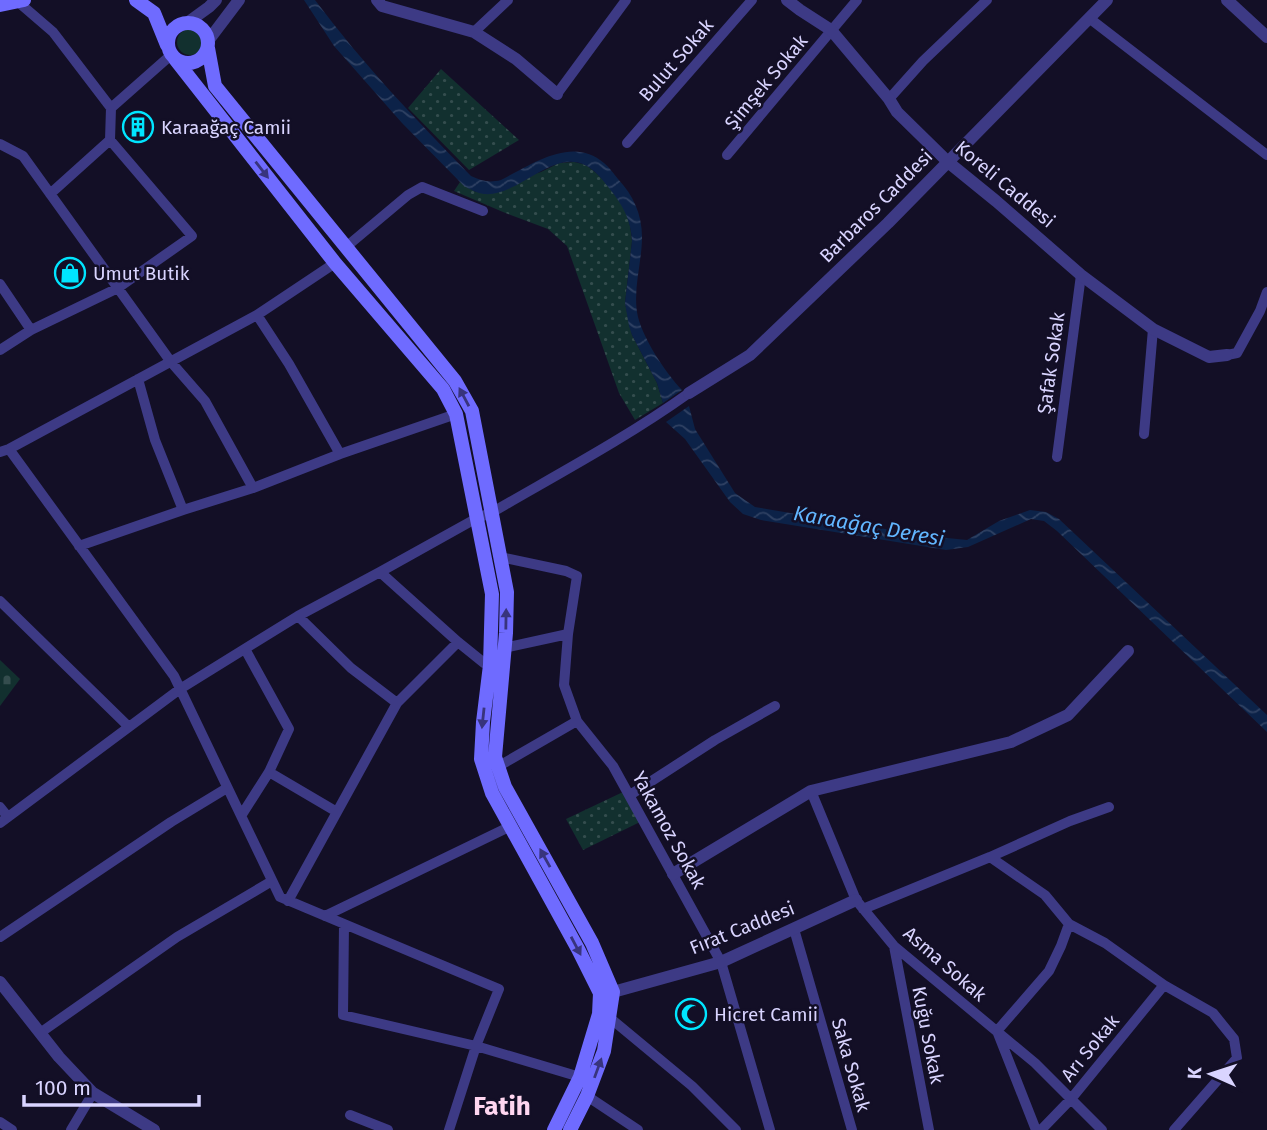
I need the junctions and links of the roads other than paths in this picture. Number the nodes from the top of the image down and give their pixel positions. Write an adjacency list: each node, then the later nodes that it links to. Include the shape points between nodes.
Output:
1 (136, 0): 22 (main road, via 154,13)
2 (149, 0): 17 (main road)
3 (216, 0): 17 (street)
4 (239, 0): 21 (street)
5 (508, 0): 19 (street)
6 (626, 0): 23 (street)
7 (752, 0): 27 (street, Bulut Sokak)
8 (787, 0): 18 (street, Koreli Caddesi)
9 (857, 0): 18 (street, Şimşek Sokak)
10 (987, 0): 24 (street)
11 (1107, 0): 16 (street, Barbaros Caddesi)
12 (1227, 0): 20 (street)
13 (21, 1): 15 (main road); 25 (street, via 53,32)
14 (382, 2): 19 (street)
15 (0, 5)
16 (1089, 18): 30 (street); 31 (street, Barbaros Caddesi)
17 (184, 23): 21 (main road, via 199,26); 22 (main road, via 170,32)
18 (831, 30): 24 (street, Koreli Caddesi); 29 (street, Şimşek Sokak)
19 (474, 32): 23 (street, via 516,59)
20 (1267, 37)
21 (208, 44): 22 (main road, via 205,54 194,63 187,64); 34 (main road, via 215,86)
22 (171, 53): 25 (street); 35 (main road, one-way to 35)
23 (557, 94)
24 (889, 99): 31 (street, Koreli Caddesi)
25 (111, 108): 26 (street)
26 (110, 140): 32 (street); 38 (street, via 192,236)
27 (627, 143)
28 (0, 145): 32 (street, via 23,156)
29 (727, 155)
30 (1267, 155)
31 (948, 162): 36 (street, Koreli Caddesi); 47 (street, Barbaros Caddesi, via 750,355)
32 (50, 194): 38 (street)
33 (483, 211): 34 (street, via 422,187)
34 (346, 247): 55 (main road, one-way to 34, via 472,411 455,381)
35 (335, 263): 40 (street); 48 (main road, via 443,389)
36 (1081, 275): 41 (street, Koreli Caddesi); 52 (street, Şafak Sokak)
37 (0, 284): 42 (street)
38 (118, 289): 42 (street); 45 (street)
39 (1267, 292): 44 (street, via 1237,353)
40 (257, 315): 45 (street); 51 (street)
41 (1153, 329): 44 (street, Koreli Caddesi, via 1209,357); 49 (street)
42 (31, 330): 43 (street)
43 (0, 349)
44 (1227, 355)
45 (170, 362): 46 (street); 53 (street, via 205,401)
46 (138, 379): 50 (street); 54 (street, via 155,440)
47 (689, 393): 55 (street)
48 (456, 414): 51 (street); 55 (main road)
49 (1144, 434)
50 (4, 450): 56 (street)
51 (340, 454): 53 (street)
52 (1056, 457)
53 (253, 488): 54 (street)
54 (183, 510): 56 (street)
55 (484, 515): 57 (main road); 58 (street); 66 (main road, via 492,594)
56 (79, 546): 67 (street)
57 (500, 557): 61 (street, Yakamoz Sokak, via 577,576); 63 (main road, one-way to 57, via 507,592)
58 (380, 572): 60 (street); 62 (street)
59 (0, 601): 71 (street)
60 (298, 616): 64 (street); 68 (street, via 351,668)
61 (568, 634): 63 (street); 70 (street, Yakamoz Sokak, via 564,685)
62 (458, 642): 66 (street); 68 (street)
63 (505, 648): 72 (main road, via 495,757)
64 (244, 649): 67 (street); 73 (street, via 289,729)
65 (1128, 650): 75 (street, via 1068,715 1011,742)
66 (490, 665): 82 (main road, one-way to 82, via 481,759 492,793)
67 (180, 689): 71 (street); 74 (street)
68 (397, 703): 79 (street)
69 (775, 706): 76 (street)
70 (577, 721): 72 (street); 76 (street, Yakamoz Sokak)
71 (129, 727): 81 (street)
72 (499, 766): 97 (main road, one-way to 72, via 592,943 505,787)
73 (269, 772): 79 (street); 80 (street)
74 (227, 788): 80 (street); 92 (street)
75 (811, 791): 84 (street); 87 (street, Asma Sokak)
76 (630, 795): 84 (street, Yakamoz Sokak)
77 (0, 807): 81 (street)
78 (1109, 807): 83 (street)
79 (337, 812): 86 (street)
80 (241, 816): 85 (street)
81 (4, 820)
82 (511, 827): 88 (street); 97 (main road, one-way to 97)
83 (990, 857): 87 (street); 90 (street, via 1045,895)
84 (673, 874): 94 (street, Yakamoz Sokak)
85 (272, 881): 86 (street, via 280,897); 100 (street, via 177,937)
86 (288, 901): 88 (street)
87 (859, 904): 91 (street, Fırat Caddesi); 93 (street, Asma Sokak)
88 (324, 916): 89 (street)
89 (344, 924): 101 (street, via 343,1015); 101 (street, via 499,989)
90 (1069, 924): 96 (street); 99 (street, via 1049,971)
91 (794, 929): 94 (street, Fırat Caddesi); 118 (street, Saka Sokak)
92 (0, 937)
93 (894, 946): 99 (street, Asma Sokak); 119 (street, Kuğu Sokak)
94 (721, 962): 97 (street, Fırat Caddesi); 117 (street, Yakamoz Sokak)
95 (0, 982): 100 (street)
96 (1164, 985): 105 (street, Arı Sokak); 122 (street, via 1213,1013 1234,1039 1237,1058)
97 (606, 993): 98 (main road)
98 (604, 1016): 102 (main road); 104 (main road, one-way to 98, via 604,1051); 116 (street, via 692,1086)
99 (997, 1031): 105 (street, Asma Sokak); 120 (street)
100 (40, 1033): 103 (street)
101 (476, 1046): 102 (street); 112 (street)
102 (580, 1077): 113 (main road)
103 (93, 1093): 109 (street); 110 (street)
104 (587, 1096): 114 (main road); 115 (street)
105 (1070, 1099): 120 (street, Arı Sokak); 121 (street, Asma Sokak)
106 (350, 1115): 111 (street)
107 (0, 1122): 108 (street)
108 (12, 1130)
109 (71, 1130)
110 (154, 1130)
111 (388, 1130)
112 (449, 1130)
113 (554, 1130)
114 (570, 1130)
115 (638, 1130)
116 (736, 1130)
117 (770, 1130)
118 (852, 1130)
119 (929, 1130)
120 (1039, 1130)
121 (1102, 1130)
122 (1174, 1130)

